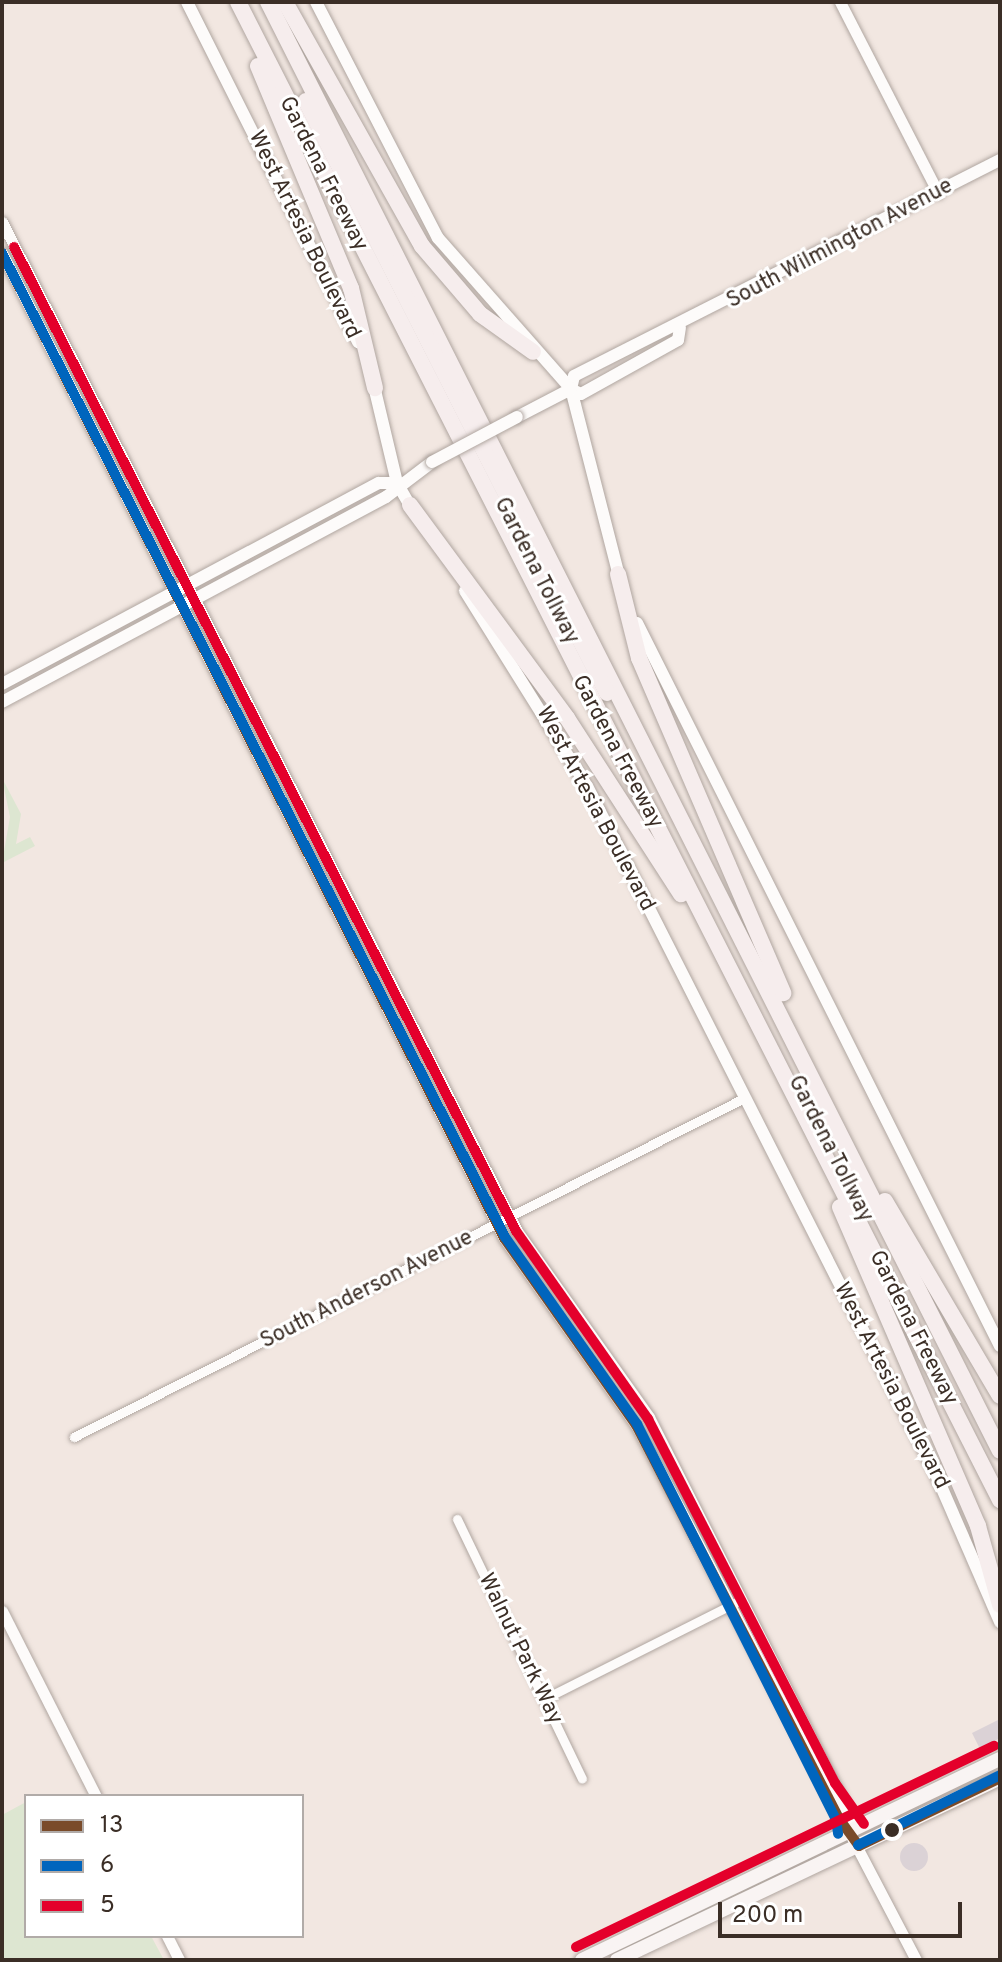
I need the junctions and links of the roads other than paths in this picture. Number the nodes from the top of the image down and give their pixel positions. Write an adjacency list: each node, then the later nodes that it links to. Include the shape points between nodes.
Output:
1 (187, 2): 21 (main road, West Artesia Boulevard, via 351,323)
2 (232, 2): 21 (highway, via 351,288)
3 (238, 2): 38 (highway, Gardena Freeway)
4 (246, 2): 50 (highway, Gardena Tollway)
5 (256, 2): 47 (highway, Gardena Tollway, via 965,1400)
6 (268, 2): 39 (highway, Gardena Freeway)
7 (285, 2): 18 (highway, via 422,246 480,314)
8 (316, 2): 18 (main road, via 438,238)
9 (840, 2): 11 (street)
10 (1000, 160): 11 (main road, South Wilmington Avenue)
11 (938, 193): 22 (main road, South Wilmington Avenue, via 680,328 678,340 581,394)
12 (2, 222): 14 (street)
13 (2, 253): 15 (street)
14 (42, 301): 15 (street); 16 (street)
15 (30, 308): 17 (street)
16 (60, 335): 17 (street); 19 (street)
17 (47, 342): 20 (street)
18 (533, 352): 22 (main road)
19 (78, 372): 20 (street); 23 (street)
20 (66, 378): 24 (street)
21 (375, 388): 27 (main road, West Artesia Boulevard)
22 (571, 389): 27 (main road, South Wilmington Avenue, bridge); 31 (main road)
23 (99, 412): 24 (street); 25 (street)
24 (87, 419): 26 (street)
25 (115, 443): 26 (street); 28 (street)
26 (103, 450): 29 (street)
27 (397, 483): 30 (main road, West Artesia Boulevard); 32 (main road, South Wilmington Avenue, via 379,483); 34 (main road, South Wilmington Avenue, via 386,497)
28 (136, 484): 29 (street); 32 (street)
29 (123, 490): 33 (street)
30 (410, 505): 38 (highway, via 612,784); 40 (main road, West Artesia Boulevard, via 557,733)
31 (618, 574): 39 (highway, via 639,658 786,1000); 45 (main road, via 653,665)
32 (188, 586): 33 (main road, South Wilmington Avenue); 34 (street)
33 (175, 592): 35 (street); 36 (main road, South Wilmington Avenue)
34 (195, 599): 35 (main road, South Wilmington Avenue); 43 (street)
35 (182, 606): 37 (main road, South Wilmington Avenue); 44 (street)
36 (2, 684)
37 (2, 702)
38 (749, 1008): 42 (highway, Gardena Freeway)
39 (788, 1025): 41 (highway, Gardena Freeway)
40 (744, 1098): 43 (street, South Anderson Avenue); 57 (main road, West Artesia Boulevard, via 934,1470)
41 (831, 1115): 46 (highway); 47 (highway, Gardena Freeway)
42 (806, 1120): 51 (highway, Gardena Freeway); 54 (highway, via 978,1526)
43 (510, 1217): 44 (street, South Anderson Avenue); 53 (street, via 544,1277 649,1417)
44 (497, 1224): 48 (street, South Anderson Avenue); 55 (street, via 529,1281 636,1425)
45 (1000, 1346)
46 (1000, 1396)
47 (981, 1414): 49 (highway, Gardena Freeway)
48 (74, 1437)
49 (1000, 1451)
50 (1000, 1483)
51 (1000, 1500)
52 (457, 1519): 59 (street, Walnut Park Way)
53 (742, 1600): 55 (street); 66 (street, via 850,1815)
54 (1000, 1605)
55 (729, 1606): 59 (street); 66 (street, via 828,1800)
56 (2, 1611): 58 (street)
57 (1000, 1622)
58 (8, 1635): 65 (street)
59 (544, 1699): 63 (street, Walnut Park Way)
60 (1000, 1759): 61 (main road)
61 (963, 1776): 64 (main road); 66 (main road)
62 (1000, 1778): 64 (main road)
63 (582, 1779)
64 (975, 1790): 66 (main road)
65 (95, 1794)
66 (855, 1839): 68 (main road); 70 (main road); 71 (street)
67 (168, 1938): 69 (street)
68 (591, 1958)
69 (179, 1960)
70 (617, 1960)
71 (916, 1960)

